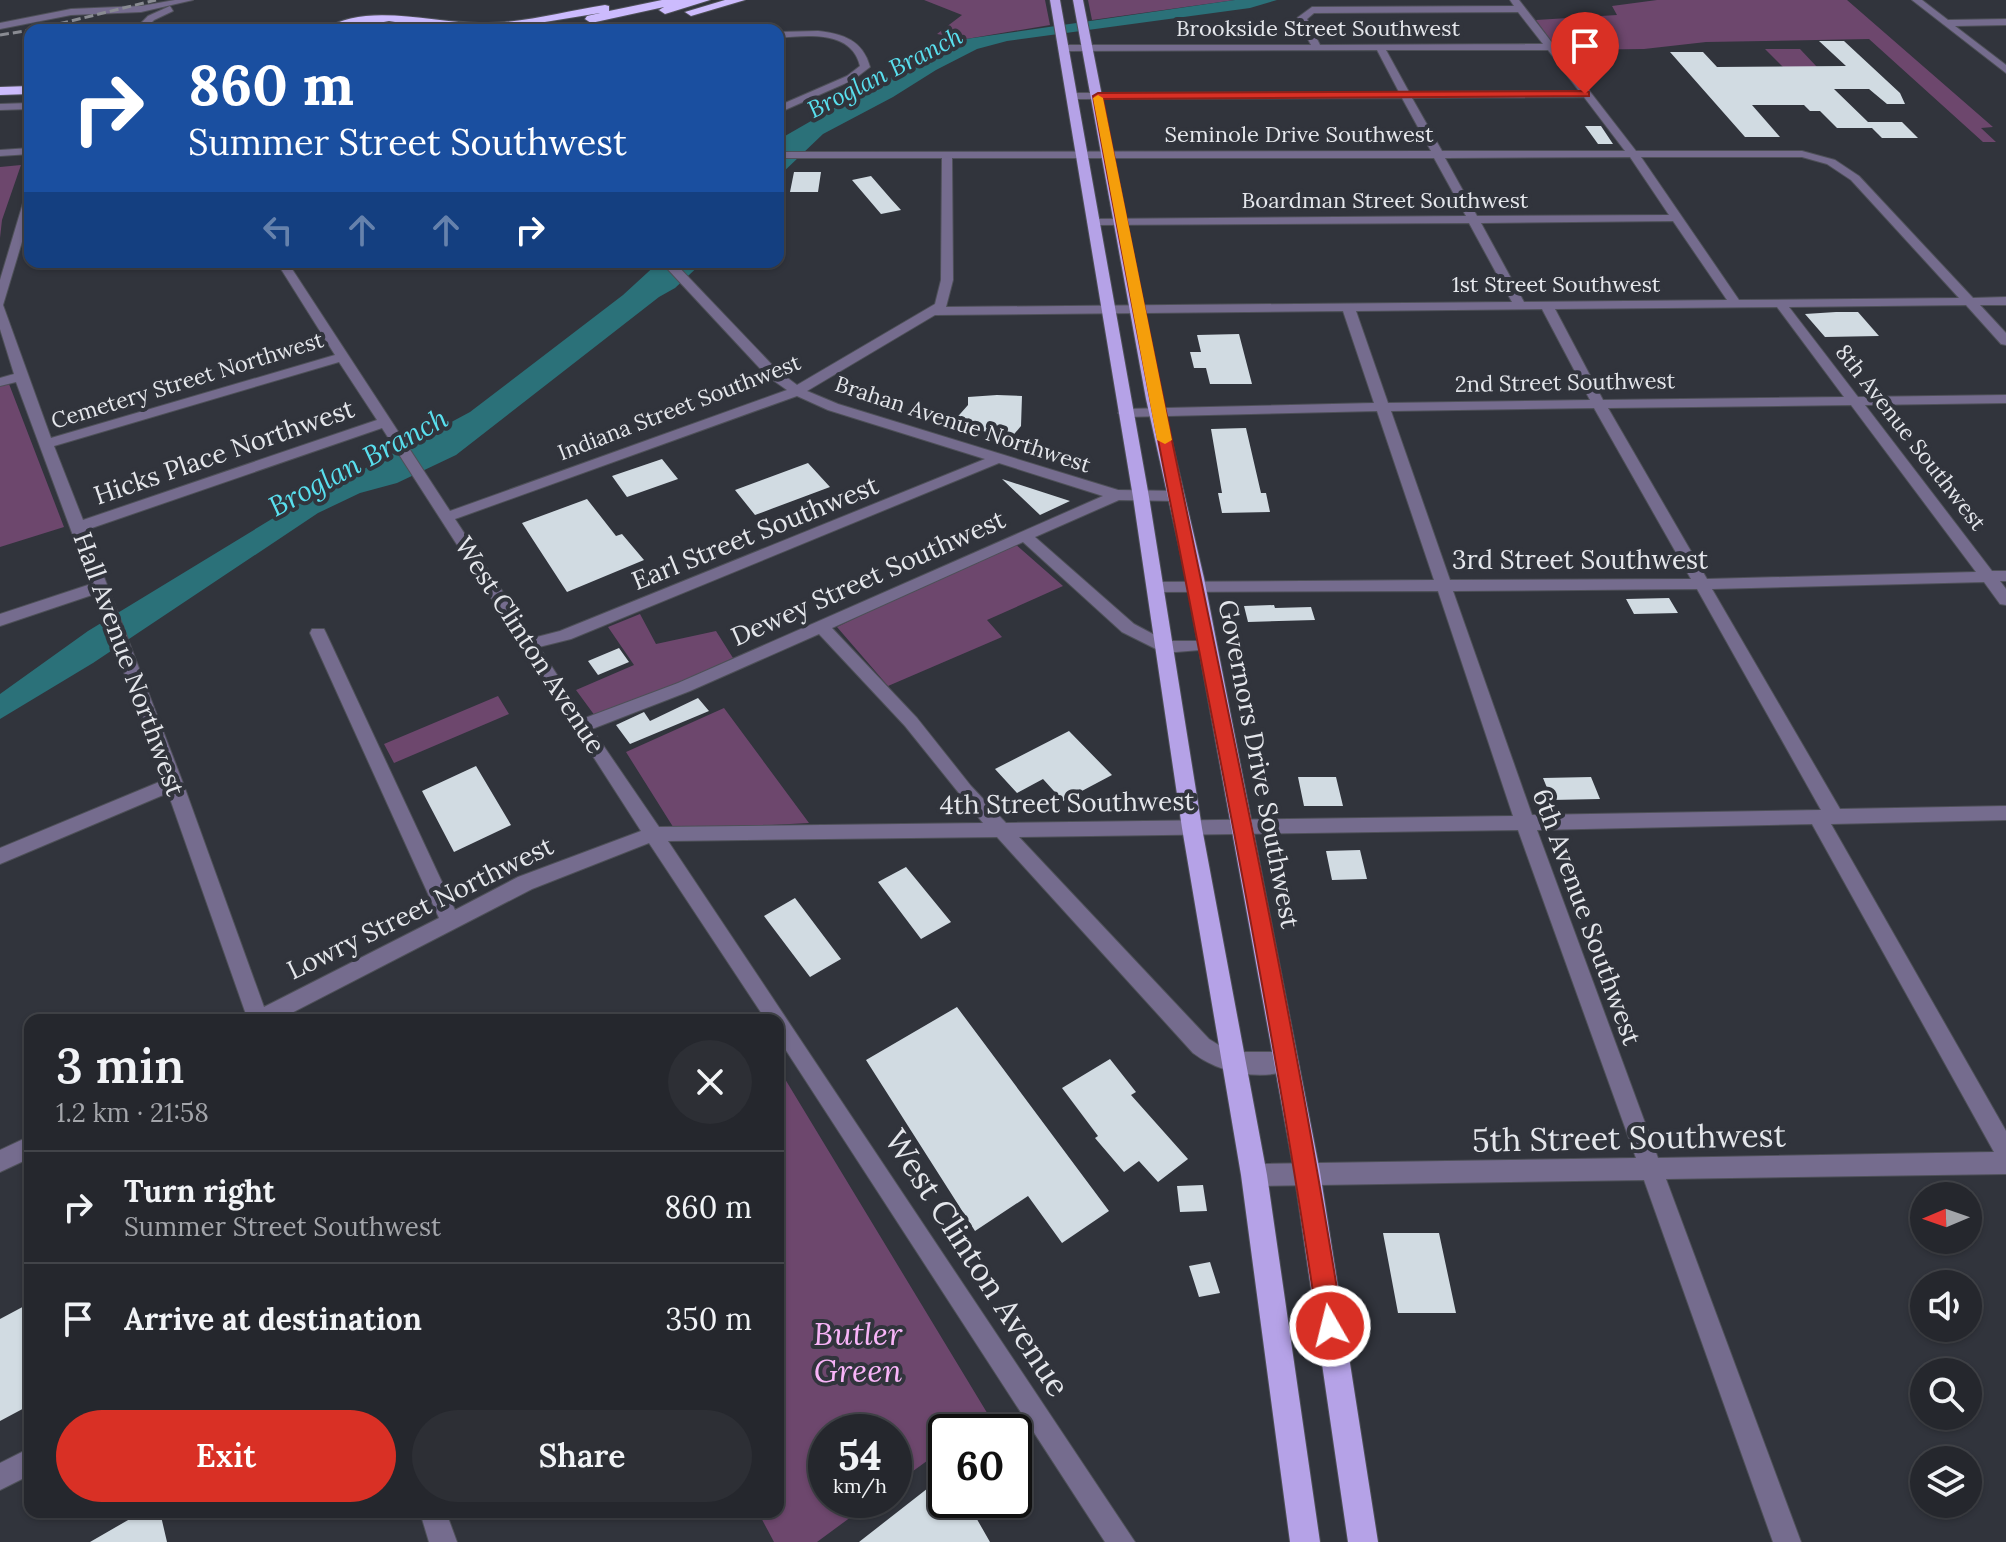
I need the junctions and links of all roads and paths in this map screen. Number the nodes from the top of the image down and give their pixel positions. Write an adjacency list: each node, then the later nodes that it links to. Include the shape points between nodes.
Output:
1 (102, 0): 14 (street)
2 (112, 0): 13 (street)
3 (643, 0): 12 (highway)
4 (678, 0): 26 (highway)
5 (704, 0): 27 (highway)
6 (739, 0): 15 (highway)
7 (1055, 0): 31 (main road)
8 (1078, 0): 29 (main road, Governors Drive Southwest)
9 (1916, 0): 17 (street)
10 (186, 1): 13 (street); 19 (street)
11 (1517, 5): 33 (street); 34 (street, via 1312,10 1302,18)
12 (605, 9): 24 (highway); 25 (highway)
13 (119, 11): 14 (street); 18 (street)
14 (71, 12): 28 (street)
15 (660, 19)
16 (2006, 22): 17 (street)
17 (1946, 23): 35 (street)
18 (132, 24)
19 (144, 24)
20 (350, 24): 23 (highway, via 389,17)
21 (370, 24): 22 (highway)
22 (408, 24)
23 (430, 24)
24 (510, 24)
25 (542, 24)
26 (562, 24)
27 (595, 24)
28 (0, 26)
29 (1085, 34): 31 (street, Brookside Street Southwest); 34 (street, Brookside Street Southwest); 43 (main road, Governors Drive Southwest)
30 (784, 35): 46 (street, via 834,36 858,44 865,67)
31 (1063, 35): 42 (main road)
32 (1380, 47): 33 (street, Brookside Street Southwest); 34 (street, Brookside Street Southwest); 40 (street)
33 (1548, 47): 41 (street)
34 (1317, 48)
35 (2006, 70)
36 (0, 80): 37 (highway)
37 (24, 80)
38 (24, 90): 39 (highway)
39 (0, 91)
40 (1406, 94): 41 (street); 43 (street); 49 (street)
41 (1585, 94): 50 (street)
42 (1073, 96): 43 (street); 53 (main road)
43 (1098, 96): 54 (main road, Governors Drive Southwest)
44 (24, 106): 45 (street)
45 (0, 107)
46 (784, 107)
47 (24, 151): 48 (street)
48 (0, 153)
49 (1438, 154): 50 (street, Seminole Drive Southwest); 54 (street, Seminole Drive Southwest); 57 (street)
50 (1633, 154): 56 (street); 63 (street, Seminole Drive Southwest, via 1821,158 1855,178)
51 (784, 155): 52 (street, Seminole Drive Southwest)
52 (947, 155): 53 (street, Seminole Drive Southwest); 72 (street, via 947,280 941,306)
53 (1084, 155): 54 (street, Seminole Drive Southwest); 58 (main road)
54 (1108, 155): 59 (main road, Governors Drive Southwest)
55 (24, 217): 68 (street, Hall Avenue Northwest)
56 (1678, 218): 57 (street, Boardman Street Southwest); 64 (street)
57 (1474, 220): 59 (street, Boardman Street Southwest); 66 (street)
58 (1093, 222): 59 (street, Boardman Street Southwest); 71 (main road)
59 (1122, 222): 70 (main road, Governors Drive Southwest)
60 (285, 268): 74 (street, West Clinton Avenue)
61 (673, 268): 77 (street, Brahan Avenue Northwest, via 772,373)
62 (2006, 301): 63 (street, 1st Street Southwest)
63 (1970, 302): 65 (street, 1st Street Southwest); 73 (street)
64 (1735, 303): 65 (street, 1st Street Southwest); 67 (street, 1st Street Southwest)
65 (1780, 303): 79 (street, 8th Avenue Southwest)
66 (1519, 304): 67 (street, 1st Street Southwest); 69 (street, 1st Street Southwest)
67 (1546, 304): 80 (street)
68 (0, 305): 75 (street, Hall Avenue Northwest)
69 (1348, 306): 70 (street, 1st Street Southwest); 81 (street, 6th Avenue Southwest)
70 (1137, 307): 71 (street, 1st Street Southwest); 82 (main road, Governors Drive Southwest)
71 (1106, 308): 72 (street, Indiana Street Southwest); 83 (main road)
72 (931, 311): 77 (street, Indiana Street Southwest)
73 (2006, 341)
74 (341, 357): 84 (street, West Clinton Avenue); 85 (street, Cemetery Street Northwest)
75 (21, 376): 76 (street); 85 (street, Hall Avenue Northwest)
76 (0, 382)
77 (797, 391): 86 (street, Brahan Avenue Northwest); 90 (street, Indiana Street Southwest)
78 (2006, 399): 79 (street, 2nd Street Southwest)
79 (1855, 400): 80 (street, 2nd Street Southwest); 93 (street, 8th Avenue Southwest)
80 (1598, 403): 81 (street, 2nd Street Southwest); 95 (street)
81 (1382, 407): 82 (street, 2nd Street Southwest); 94 (street, 6th Avenue Southwest)
82 (1158, 412): 83 (street, 2nd Street Southwest); 88 (main road, Governors Drive Southwest)
83 (1125, 413): 89 (main road)
84 (386, 422): 90 (street, West Clinton Avenue); 91 (street, Hicks Place Northwest)
85 (46, 444): 91 (street, Hall Avenue Northwest)
86 (996, 459): 87 (street, Brahan Avenue Northwest); 103 (street, Earl Street Southwest, via 565,635)
87 (1117, 495): 89 (street, Dewey Street Southwest); 92 (street, Dewey Street Southwest)
88 (1177, 496): 89 (street, Dewey Street Southwest); 96 (main road, Governors Drive Southwest)
89 (1141, 497): 98 (main road)
90 (447, 517): 103 (street, West Clinton Avenue)
91 (79, 527): 97 (street, Hall Avenue Northwest)
92 (1024, 535): 101 (street, Dewey Street Southwest); 105 (street, via 1128,628)
93 (1998, 577): 95 (street, 3rd Street Southwest); 99 (street, 8th Avenue Southwest)
94 (1442, 584): 95 (street, 3rd Street Southwest); 96 (street, 3rd Street Southwest); 110 (street, 6th Avenue Southwest)
95 (1702, 584): 109 (street)
96 (1195, 586): 98 (street, 3rd Street Southwest); 104 (main road, Governors Drive Southwest)
97 (99, 587): 100 (street); 107 (street, Hall Avenue Northwest)
98 (1155, 587): 105 (main road)
99 (2006, 600)
100 (0, 620)
101 (820, 625): 106 (street, Dewey Street Southwest, via 684,687); 113 (street)
102 (318, 633): 116 (street)
103 (530, 644): 106 (street, West Clinton Avenue)
104 (1206, 645): 105 (street); 112 (main road, Governors Drive Southwest)
105 (1164, 647): 111 (main road)
106 (581, 726): 114 (street, West Clinton Avenue)
107 (174, 783): 115 (street); 117 (street, Hall Avenue Northwest)
108 (2006, 813): 109 (street, 4th Street Southwest)
109 (1826, 817): 110 (street, 4th Street Southwest); 124 (street)
110 (1525, 823): 112 (street, 4th Street Southwest); 127 (street, 6th Avenue Southwest)
111 (1192, 828): 112 (street, 4th Street Southwest); 113 (street, 4th Street Southwest); 122 (main road)
112 (1242, 828): 121 (main road, Governors Drive Southwest)
113 (1002, 831): 114 (street, 4th Street Southwest); 122 (street, via 1184,1031 1210,1055)
114 (653, 834): 116 (street, Lowry Street Northwest, via 525,883); 119 (street, West Clinton Avenue)
115 (0, 856)
116 (450, 921): 118 (street, Lowry Street Northwest)
117 (256, 1014)
118 (270, 1014)
119 (774, 1014)
120 (784, 1029): 134 (street, West Clinton Avenue)
121 (1286, 1062): 122 (street); 128 (main road, Governors Drive Southwest)
122 (1234, 1065): 129 (main road)
123 (24, 1150): 125 (street)
124 (2006, 1153)
125 (0, 1161)
126 (2006, 1163): 127 (street, 5th Street Southwest)
127 (1650, 1169): 128 (street, 5th Street Southwest); 137 (street, 6th Avenue Southwest)
128 (1307, 1172): 129 (street, 5th Street Southwest); 136 (main road, Governors Drive Southwest)
129 (1254, 1175): 135 (main road)
130 (24, 1464): 131 (street)
131 (0, 1477)
132 (435, 1518): 133 (street)
133 (443, 1542)
134 (1121, 1542)
135 (1305, 1542)
136 (1363, 1542)
137 (1787, 1542)

